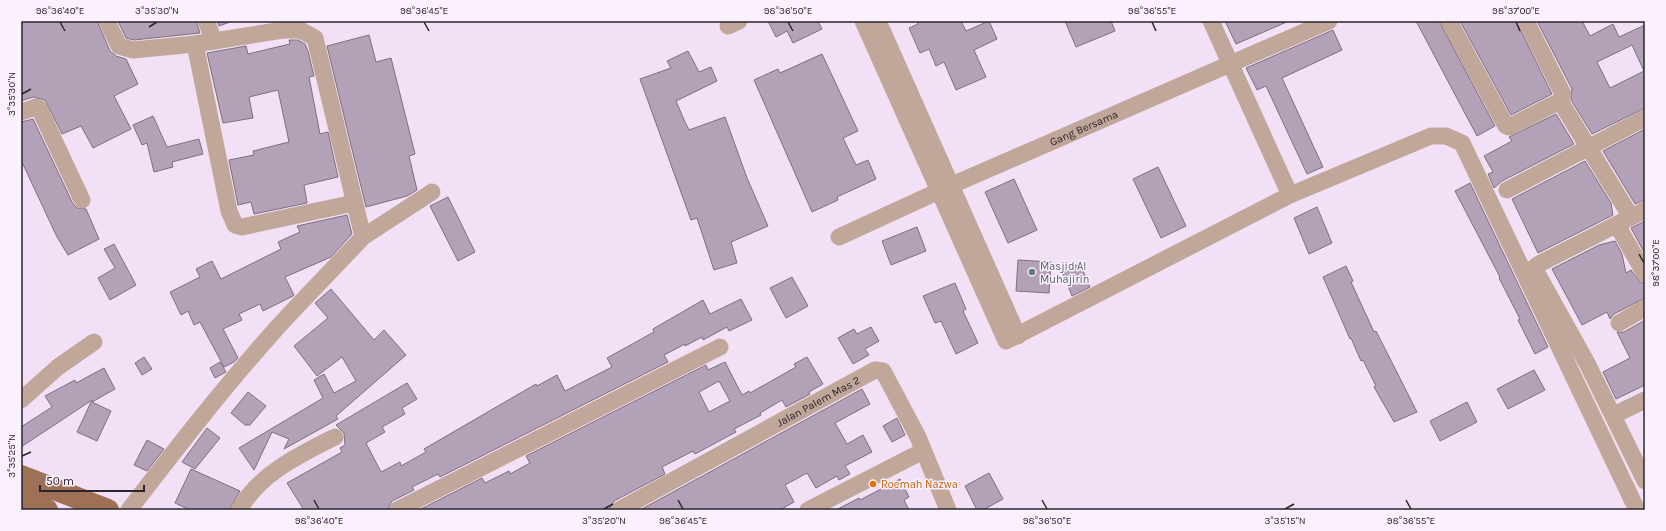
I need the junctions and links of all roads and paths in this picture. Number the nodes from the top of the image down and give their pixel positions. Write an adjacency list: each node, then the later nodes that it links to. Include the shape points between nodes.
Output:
1 (106, 21): 11 (street, via 115,41 124,48 133,50)
2 (206, 21): 10 (street)
3 (863, 21): 9 (street)
4 (1211, 21): 12 (street)
5 (1329, 21): 12 (street, Gang Bersama)
6 (1449, 21): 13 (street, via 1506,126 1518,124)
7 (1526, 21): 13 (street, via 1563,94)
8 (282, 25): 10 (street); 22 (street, via 315,38)
9 (878, 32): 17 (street)
10 (214, 41): 11 (street)
11 (195, 44): 22 (street, via 229,211 235,225 242,227)
12 (1232, 65): 17 (street, Gang Bersama); 20 (street)
13 (1560, 101): 16 (street)
14 (21, 112): 21 (street, via 39,108)
15 (1645, 118): 16 (street)
16 (1590, 147): 18 (street); 23 (street)
17 (945, 188): 20 (street, via 983,274 1018,336); 25 (street, Gang Bersama)
18 (1507, 190)
19 (432, 192): 24 (street)
20 (1290, 196): 48 (street, via 1431,136 1446,136 1462,143)
21 (82, 200)
22 (354, 203): 24 (street)
23 (1631, 217): 26 (street); 33 (street, via 1534,268)
24 (363, 237): 42 (street, via 274,331 178,445)
25 (839, 237)
26 (1645, 274)
27 (1645, 308): 28 (street)
28 (1619, 322)
29 (94, 342): 31 (street, via 58,367)
30 (720, 347): 44 (street)
31 (21, 400)
32 (1645, 400): 33 (street)
33 (1614, 415): 36 (street)
34 (335, 437): 43 (street, via 261,480)
35 (923, 451): 45 (street, Jalan Palem Mas 2, via 883,371 875,370); 46 (street); 47 (street, Jalan Palem Mas 2)
36 (1640, 455): 38 (street)
37 (21, 476): 41 (main road)
38 (1645, 481)
39 (21, 499): 40 (main road)
40 (46, 510)
41 (108, 510)
42 (129, 510)
43 (239, 510)
44 (397, 510)
45 (619, 510)
46 (808, 510)
47 (948, 510)
48 (1637, 510)

